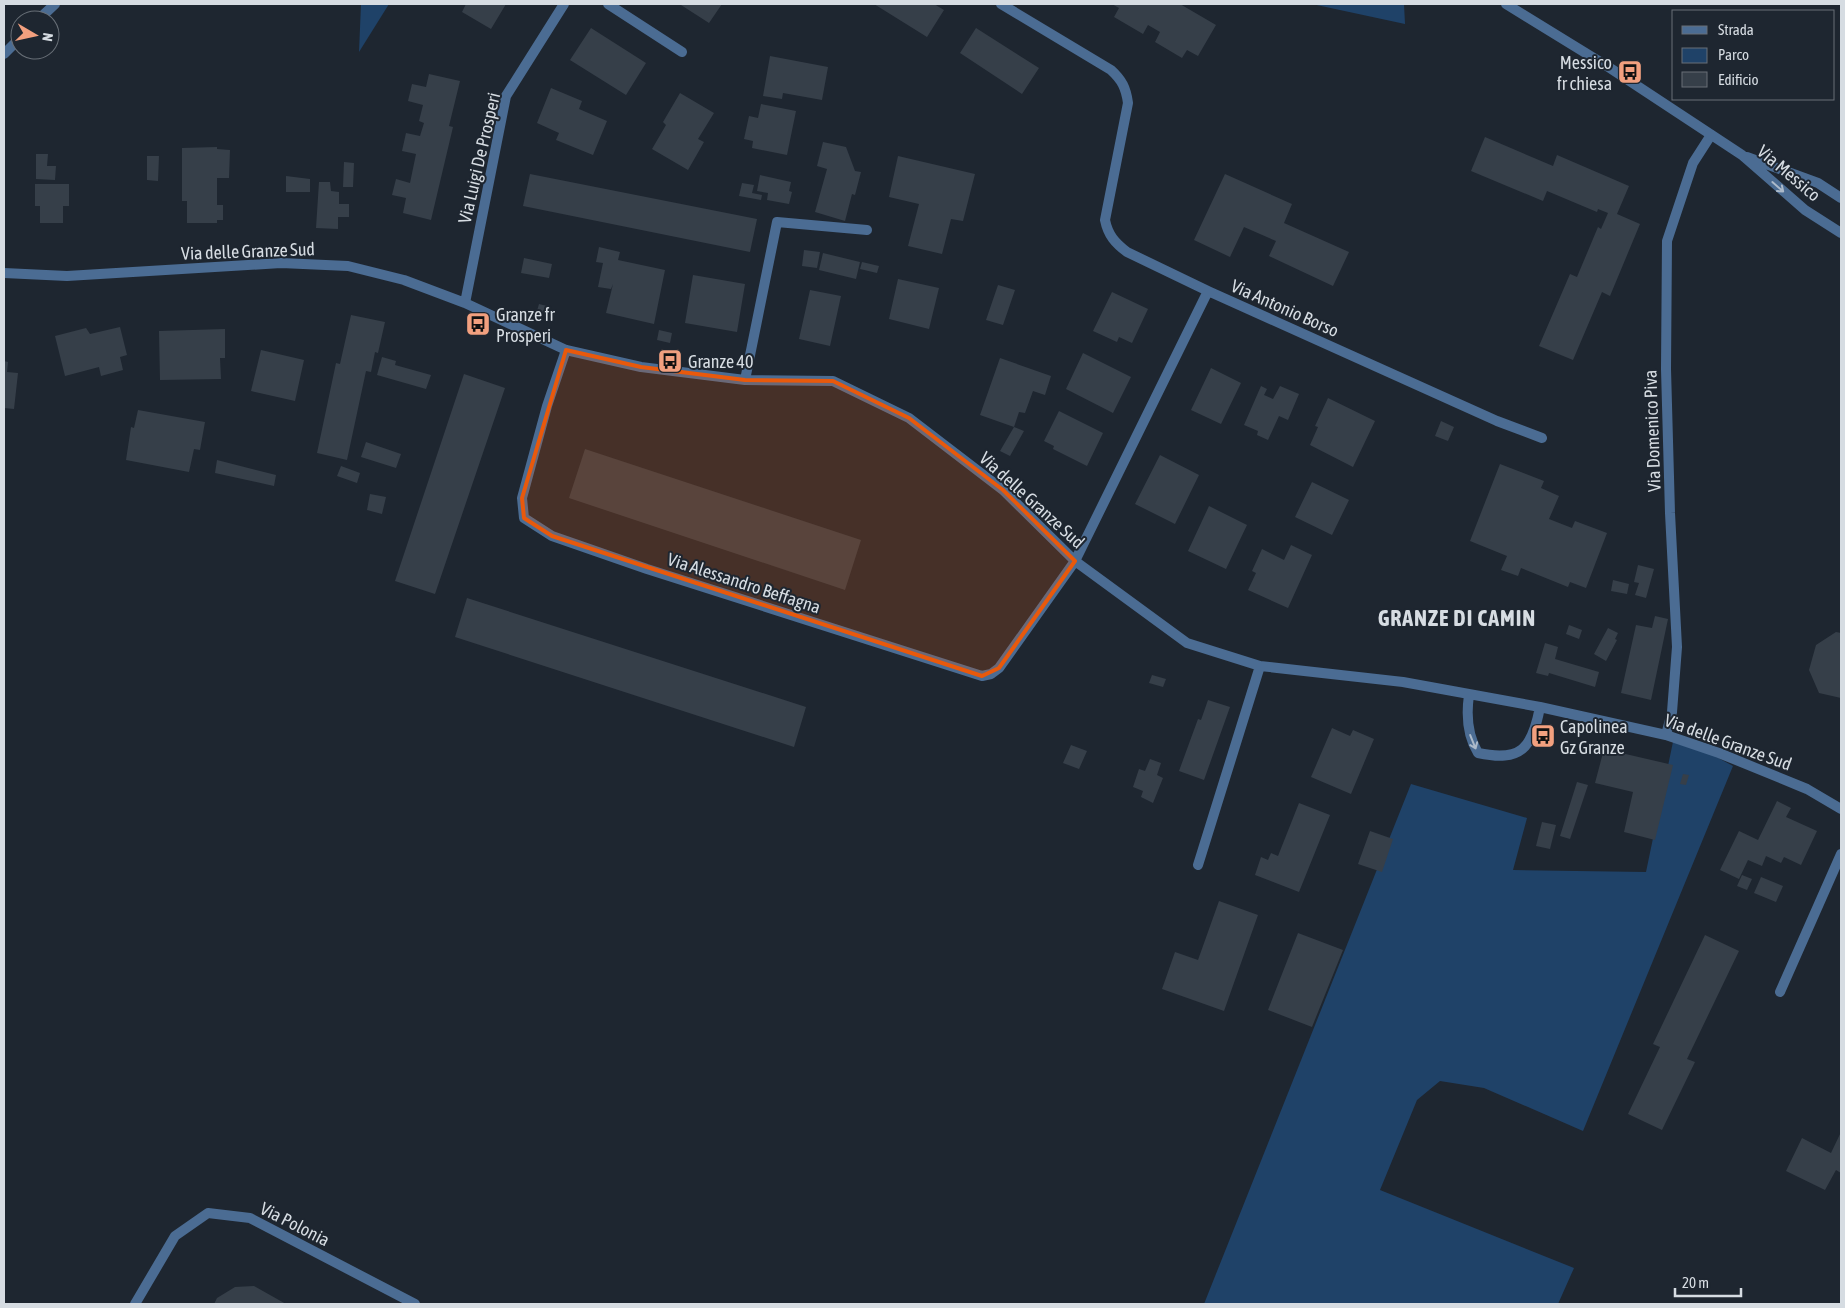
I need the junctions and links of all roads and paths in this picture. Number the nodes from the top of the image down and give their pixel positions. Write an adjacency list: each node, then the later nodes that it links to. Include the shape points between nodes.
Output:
1 (564, 4): 13 (street, Via Luigi De Prosperi, via 506,96)
2 (608, 4): 5 (street)
3 (1000, 4): 12 (street, via 1121,79 1127,90 1128,103 1105,220 1108,234 1128,252)
4 (1506, 4): 6 (street, Via Messico)
5 (682, 52)
6 (1711, 135): 7 (street, Via Messico); 21 (street, Via Domenico Piva, via 1693,163 1667,241 1666,369 1677,647 1672,712)
7 (1742, 155): 8 (street, Via Messico, via 1818,183); 10 (street, Via Messico, one-way to 10, via 1805,210)
8 (1841, 198)
9 (867, 230): 15 (street, via 777,222)
10 (1841, 233)
11 (4, 273): 13 (street, Via delle Granze Sud, via 67,276 281,263 348,266 404,280)
12 (1208, 291): 16 (street, Via Antonio Borso, via 1488,417); 17 (street, Via Antonio Borso)
13 (465, 303): 14 (street, Via delle Granze Sud)
14 (566, 350): 15 (street, Via delle Granze Sud, via 642,367); 17 (street, Via Alessandro Beffagna, via 522,498 524,518 552,536 982,676 999,668)
15 (745, 380): 17 (street, Via delle Granze Sud, via 833,381 909,418 1003,490)
16 (1542, 438)
17 (1075, 561): 18 (street, Via delle Granze Sud, via 1187,643)
18 (1260, 666): 19 (street, Via delle Granze Sud, via 1403,682); 24 (street)
19 (1469, 695): 20 (street, Via delle Granze Sud); 20 (street, one-way to 20, via 1467,712 1472,742 1478,753 1498,757 1516,754 1528,742 1536,729)
20 (1540, 707): 21 (street, Via delle Granze Sud)
21 (1666, 734): 22 (street, Via delle Granze Sud, via 1807,789)
22 (1841, 809)
23 (1841, 854): 25 (street)
24 (1198, 865)
25 (1780, 992)
26 (135, 1304): 27 (street, Via Polonia, via 175,1236 208,1213 250,1218)
27 (415, 1304)

